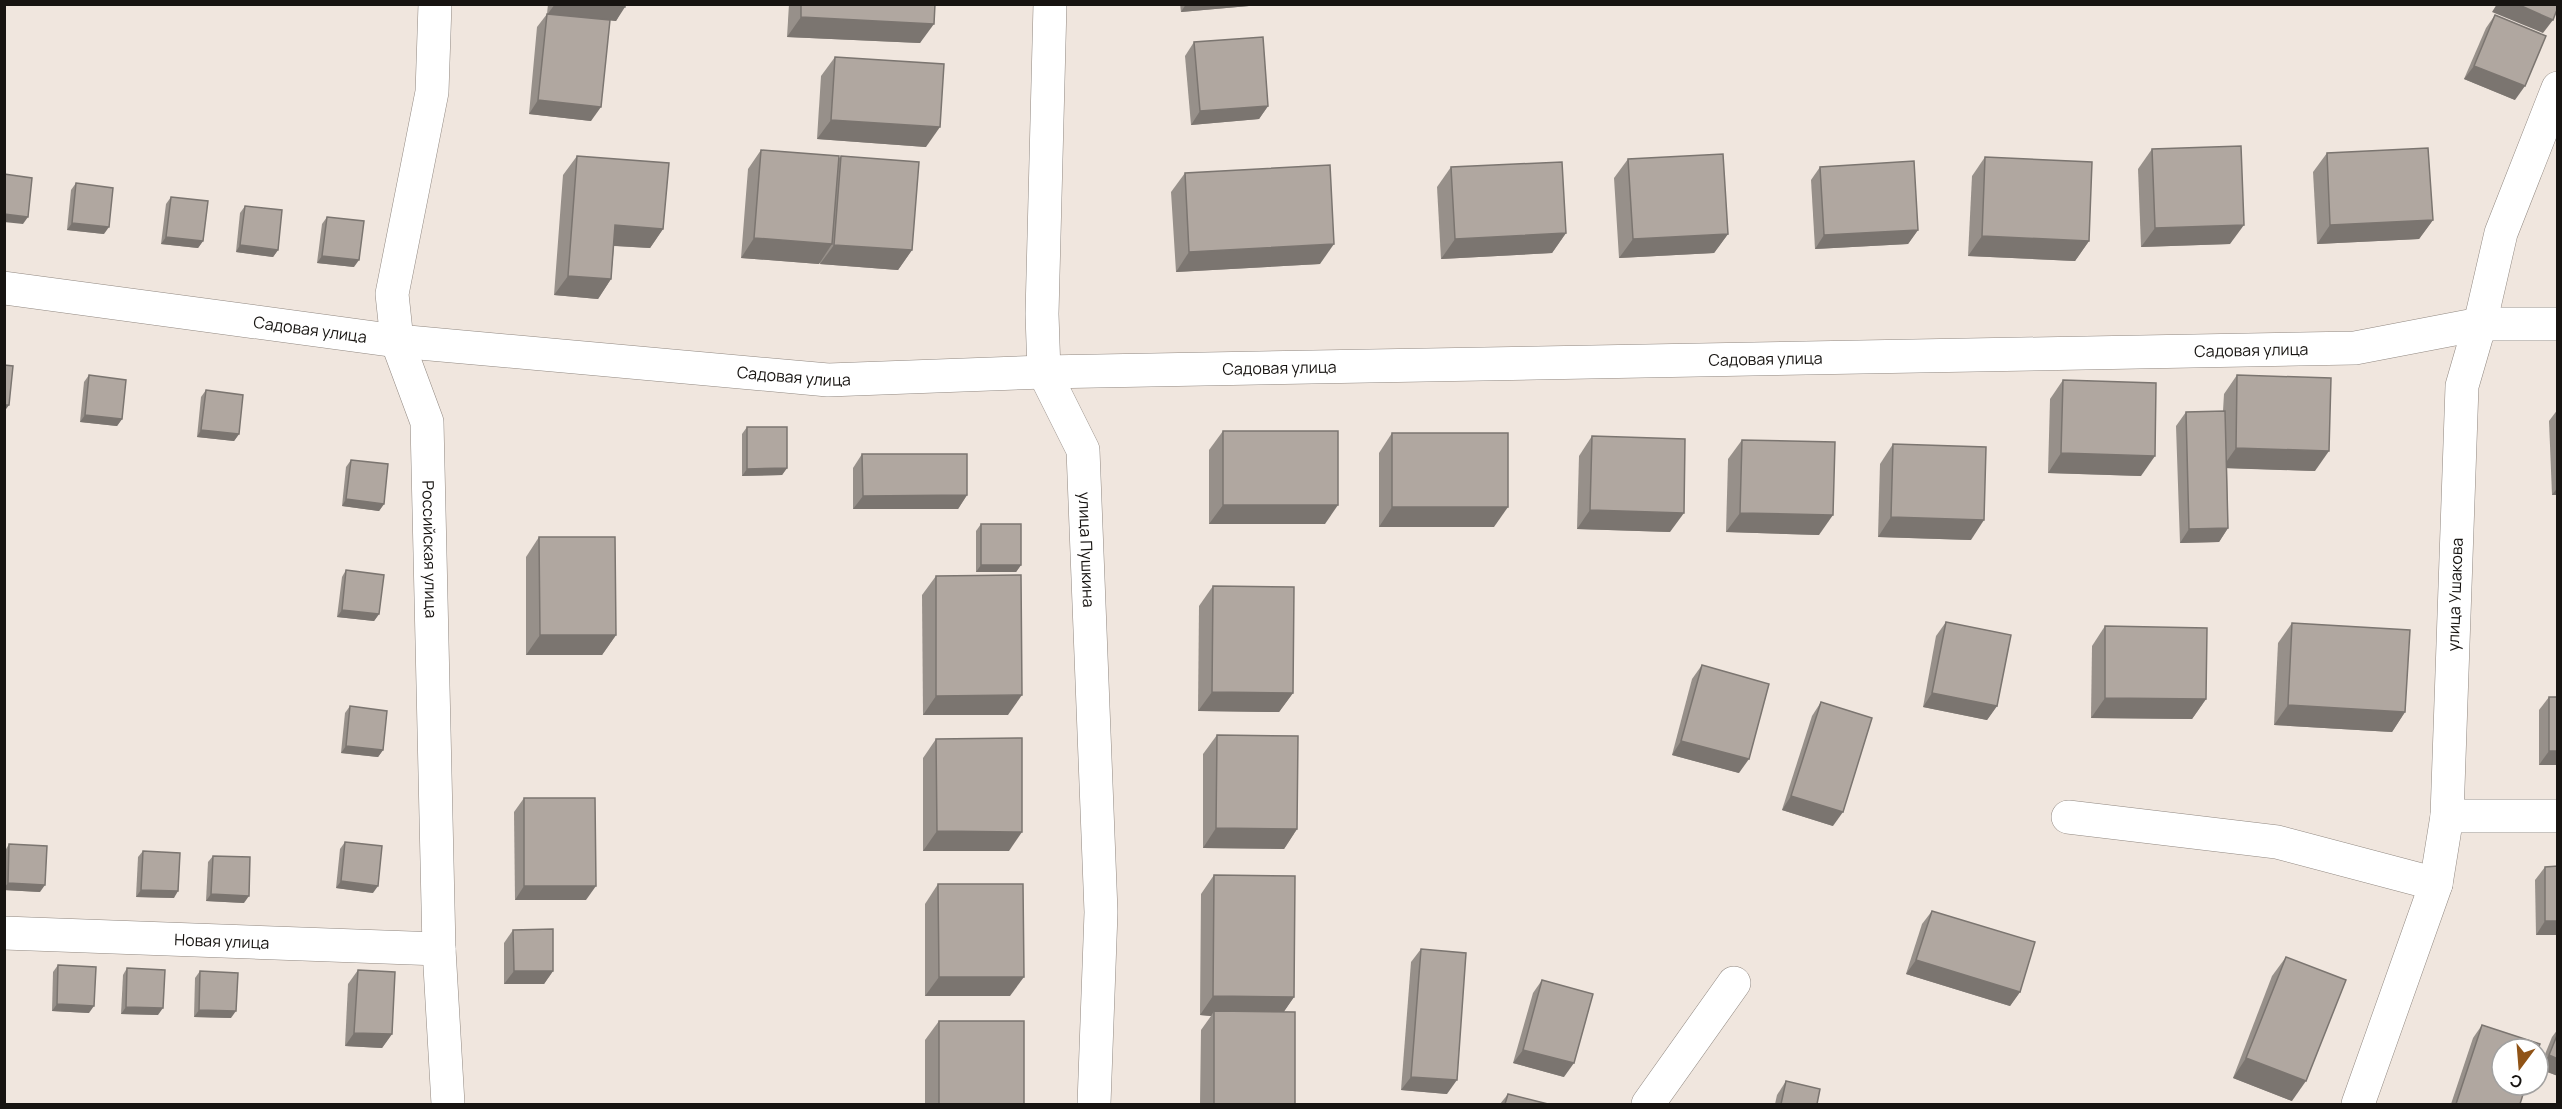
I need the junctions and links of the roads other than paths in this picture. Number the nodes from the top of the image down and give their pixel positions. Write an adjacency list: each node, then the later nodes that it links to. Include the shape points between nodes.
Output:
1 (435, 4): 7 (street, Российская улица, via 432,92 392,294)
2 (1050, 4): 8 (street, улица Пушкина)
3 (2558, 88): 5 (street, улица Ушакова, via 2501,233)
4 (4, 288): 7 (street, Садовая улица)
5 (2480, 324): 6 (street, Садовая улица); 8 (street, Садовая улица, via 2355,348); 9 (street, улица Ушакова, via 2462,386)
6 (2558, 324)
7 (397, 341): 8 (street, Садовая улица, via 828,380); 14 (street, Российская улица, via 426,422)
8 (1044, 372): 17 (street, улица Пушкина, via 1083,450 1101,912)
9 (2447, 816): 10 (street); 12 (street, улица Ушакова)
10 (2558, 816)
11 (2068, 817): 12 (street, via 2277,842)
12 (2436, 884): 19 (street, улица Ушакова)
13 (4, 933): 14 (street, Новая улица)
14 (439, 949): 16 (street, Российская улица)
15 (1734, 983): 18 (street)
16 (448, 1104)
17 (1094, 1104)
18 (1648, 1104)
19 (2358, 1104)

